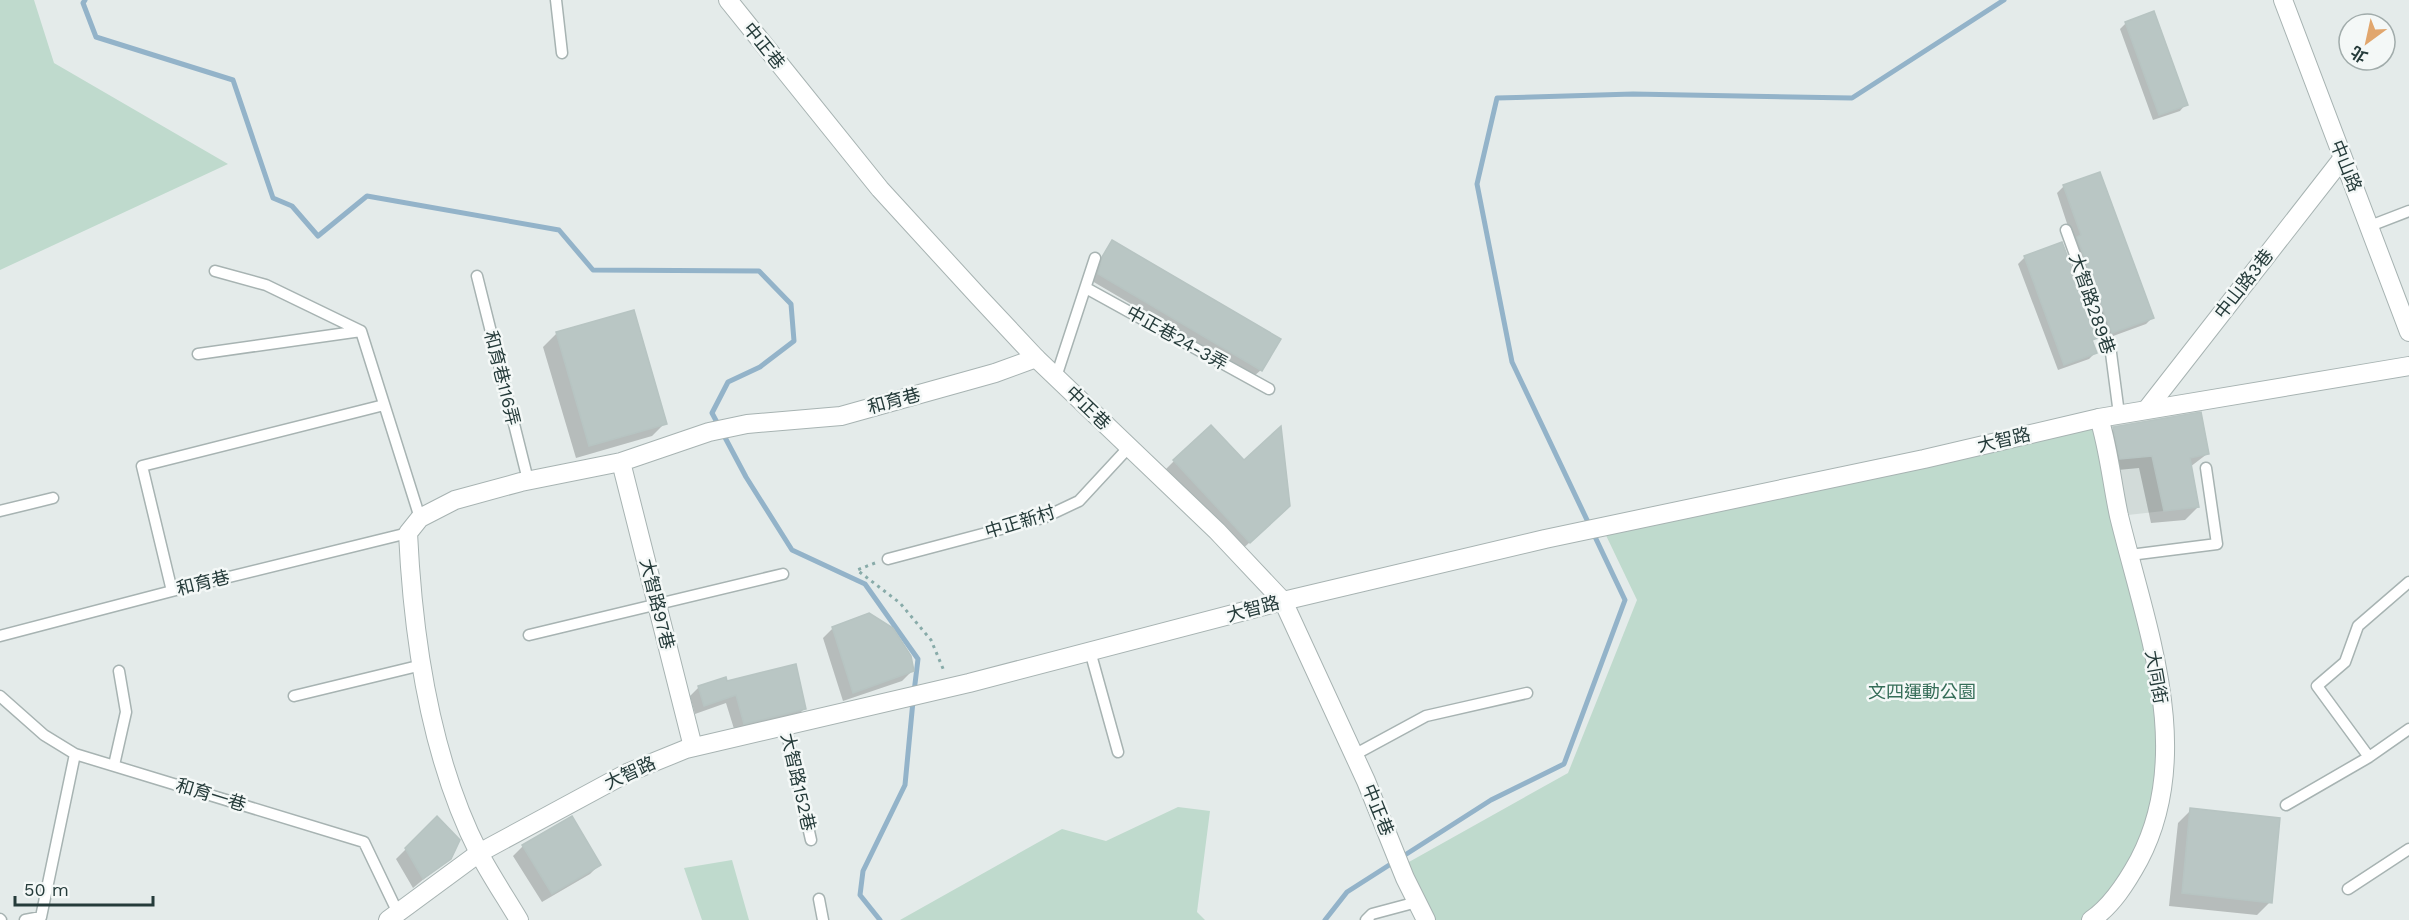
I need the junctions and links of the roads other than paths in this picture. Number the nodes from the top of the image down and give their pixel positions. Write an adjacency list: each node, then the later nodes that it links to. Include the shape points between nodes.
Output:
1 (556, 0): 4 (lane)
2 (729, 0): 16 (street, 中正巷, via 880,189)
3 (2283, 0): 5 (street, 中山路)
4 (562, 52)
5 (2342, 159): 7 (street, 中山路); 21 (street, 中山路3巷)
6 (2409, 211): 7 (lane)
7 (2370, 226): 14 (street, 中山路)
8 (2066, 230): 22 (lane, 大智路289巷, via 2110,354)
9 (1095, 258): 12 (lane)
10 (215, 271): 13 (lane, via 266,285)
11 (477, 276): 27 (lane, 和育巷116弄)
12 (1086, 288): 18 (lane); 19 (lane, 中正巷24-3弄)
13 (361, 331): 15 (lane); 20 (lane)
14 (2409, 332)
15 (198, 354)
16 (1036, 358): 18 (street, 中正巷); 25 (street, 和育巷, via 842,416 747,424 709,432)
17 (2409, 366): 21 (street, 大智路)
18 (1056, 377): 24 (street, 中正巷)
19 (1269, 389)
20 (384, 405): 30 (lane); 36 (lane, via 142,466)
21 (2146, 409): 22 (street, 大智路)
22 (2119, 414): 23 (street, 大智路)
23 (2099, 418): 32 (street, 大同街); 37 (street, 大智路)
24 (1129, 447): 33 (lane, 中正新村, via 1079,501 1043,518); 37 (street, 中正巷)
25 (621, 462): 27 (street); 38 (street, 大智路97巷)
26 (2206, 468): 32 (lane, via 2217,544)
27 (528, 480): 30 (street, via 455,500)
28 (53, 498): 29 (lane)
29 (0, 511)
30 (420, 518): 31 (street)
31 (408, 533): 36 (lane, 和育巷); 42 (street, via 415,635)
32 (2130, 555): 68 (street, 大同街, via 2158,678 2167,748 2163,795 2147,845 2127,883)
33 (888, 558)
34 (783, 574): 38 (lane)
35 (2409, 582): 53 (lane, via 2358,626 2345,662 2317,686)
36 (172, 591): 40 (lane, 和育巷)
37 (1283, 601): 41 (street, 大智路); 52 (street, 中正巷)
38 (657, 604): 39 (lane); 49 (street, 大智路97巷)
39 (529, 634)
40 (0, 636)
41 (1090, 651): 47 (street, 大智路); 50 (lane)
42 (422, 665): 46 (lane); 58 (street, via 451,785)
43 (119, 671): 54 (lane, via 126,712)
44 (1527, 693): 52 (lane, via 1426,716)
45 (0, 696): 51 (lane, 和育一巷, via 44,735)
46 (294, 696)
47 (785, 725): 49 (street, 大智路); 56 (lane, 大智路152巷)
48 (2409, 729): 53 (lane)
49 (693, 747): 58 (street, 大智路, via 627,772)
50 (1118, 752)
51 (75, 754): 54 (lane, 和育一巷); 63 (lane, via 41,917)
52 (1354, 755): 61 (street, 中正巷)
53 (2368, 757): 55 (lane)
54 (114, 765): 62 (lane, 和育一巷, via 364,842)
55 (2286, 805)
56 (811, 840)
57 (2409, 849): 59 (lane)
58 (479, 853): 62 (street, 大智路); 64 (street)
59 (2348, 889)
60 (819, 899): 65 (lane)
61 (1417, 902): 66 (lane, via 1372,914); 67 (street)
62 (393, 916)
63 (25, 920)
64 (519, 920)
65 (823, 920)
66 (1366, 920)
67 (1426, 920)
68 (2091, 920)

